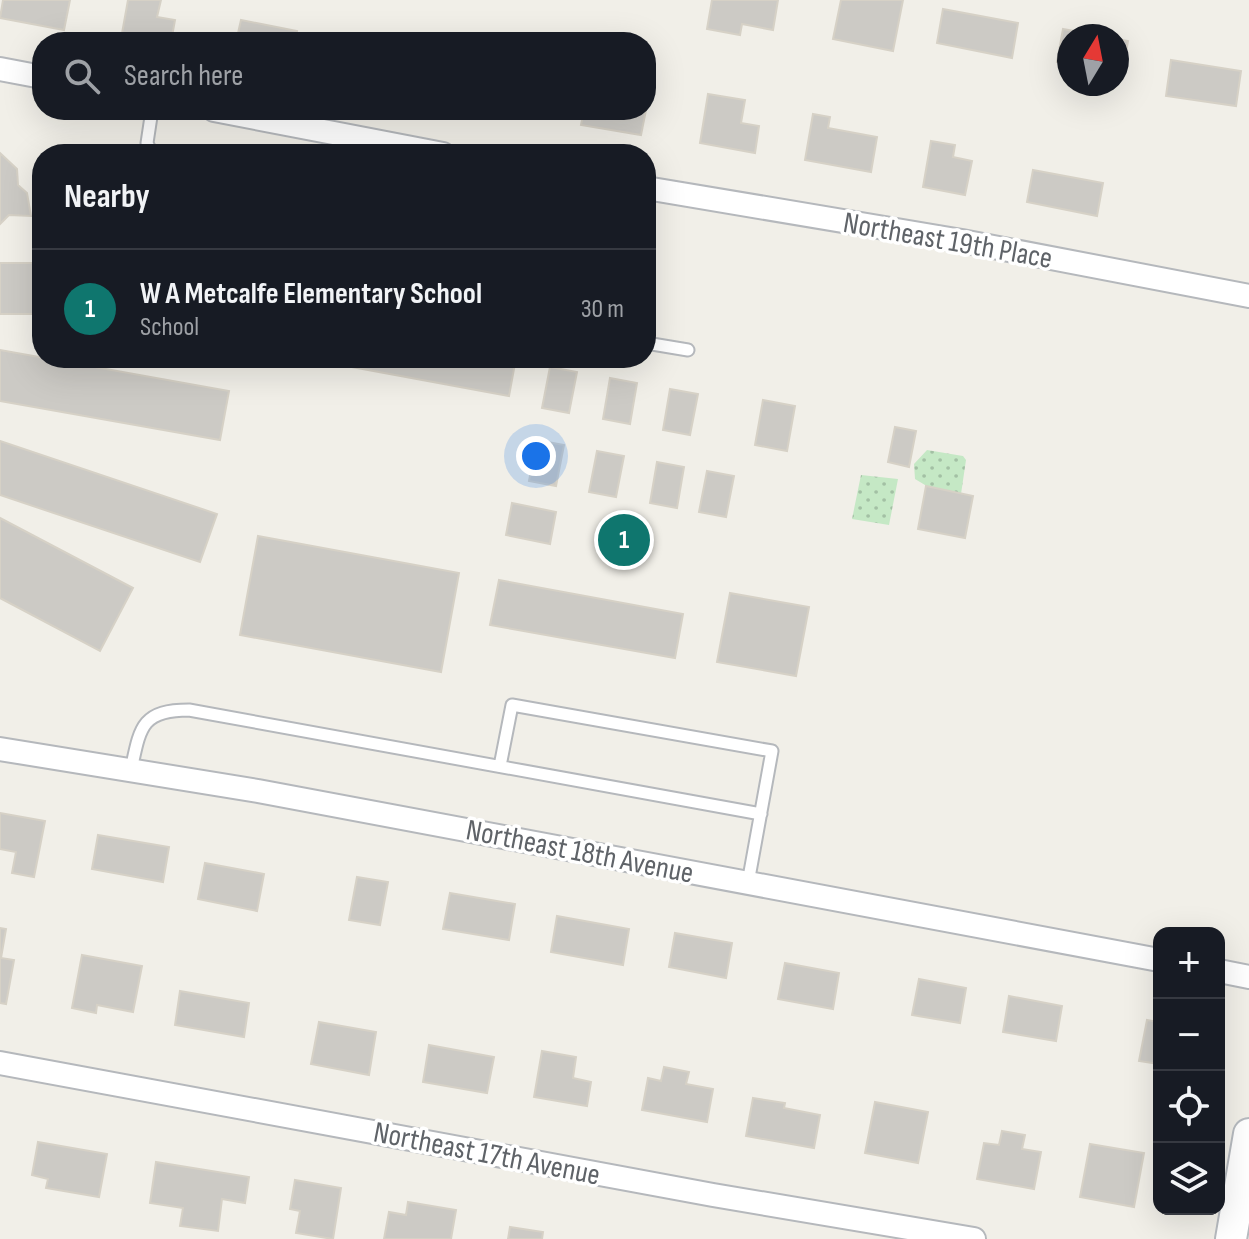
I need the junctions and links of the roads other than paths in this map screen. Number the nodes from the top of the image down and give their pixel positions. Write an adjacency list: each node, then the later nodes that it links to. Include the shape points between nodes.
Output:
1 (0, 69): 2 (street)
2 (32, 75)
3 (150, 120): 5 (lane)
4 (266, 120): 6 (street)
5 (147, 144)
6 (391, 144)
7 (656, 190): 8 (street, Northeast 19th Place)
8 (1249, 296)
9 (656, 345): 10 (lane)
10 (688, 350)
11 (0, 749): 13 (street, Northeast 18th Avenue)
12 (500, 766): 13 (lane, via 167,710 140,728); 14 (lane); 14 (lane, via 512,705 772,751)
13 (131, 770): 15 (street, Northeast 18th Avenue)
14 (761, 814): 15 (lane)
15 (748, 883): 16 (street, Northeast 18th Avenue)
16 (1153, 959)
17 (1225, 972): 18 (street)
18 (1249, 977)
19 (0, 1063): 21 (street, Northeast 17th Avenue)
20 (1249, 1134): 22 (street)
21 (974, 1239)
22 (1231, 1239)

